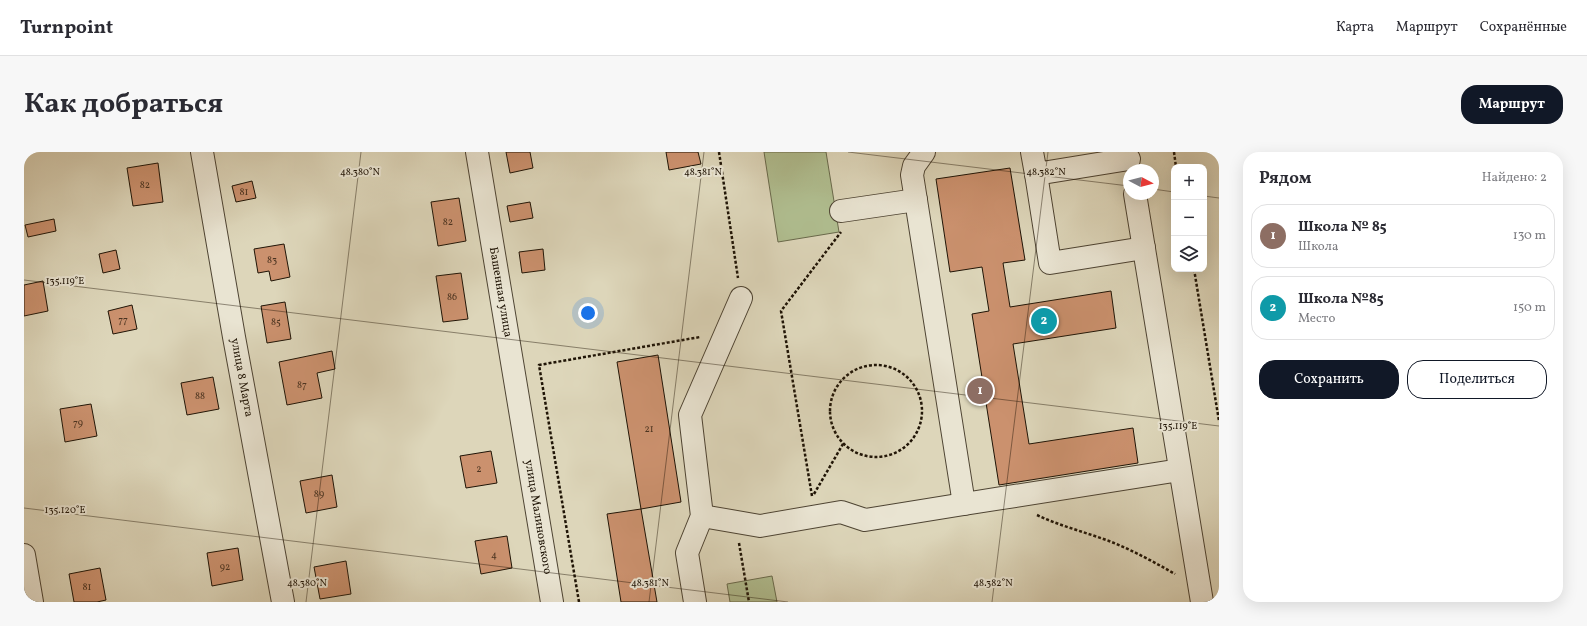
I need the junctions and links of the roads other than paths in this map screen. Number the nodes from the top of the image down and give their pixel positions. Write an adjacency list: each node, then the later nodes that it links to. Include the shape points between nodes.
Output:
1 (202, 152): 19 (street, улица 8 Марта)
2 (477, 152): 12 (street, Башенная улица)
3 (924, 152): 7 (street, via 914,166 912,175)
4 (1032, 152): 6 (street)
5 (1129, 160): 6 (street)
6 (1036, 174): 10 (street, via 1050,263)
7 (916, 200): 9 (street); 14 (street)
8 (1136, 200): 10 (street)
9 (841, 212)
10 (1144, 248): 13 (street)
11 (741, 298): 15 (street, via 690,415)
12 (524, 432): 20 (street, улица Малиновского)
13 (1180, 470): 14 (street); 17 (street)
14 (964, 504): 15 (street, via 865,520 841,512 760,526)
15 (702, 516): 21 (street, via 687,553)
16 (24, 555): 18 (street)
17 (1201, 595)
18 (32, 602)
19 (283, 602)
20 (552, 602)
21 (695, 602)

